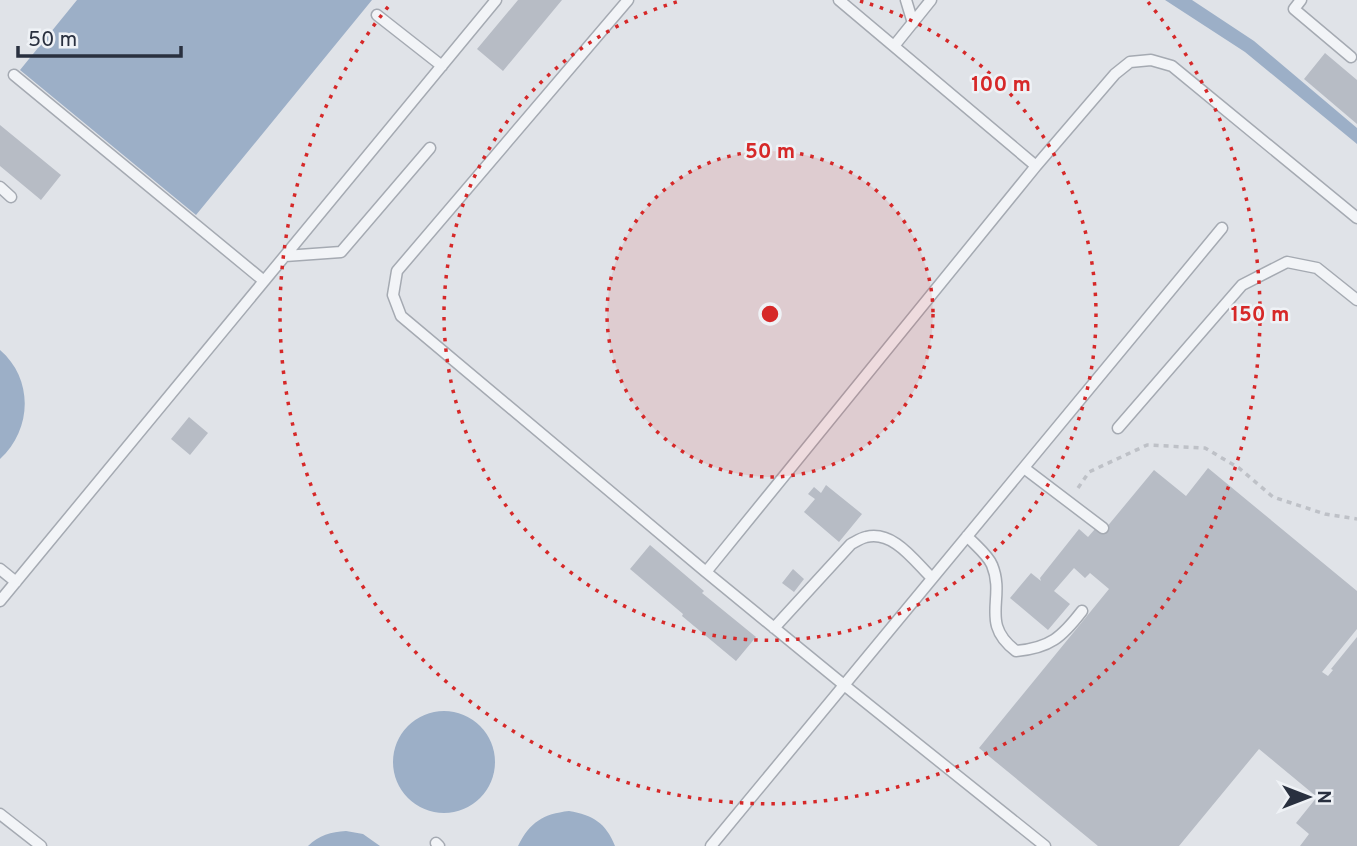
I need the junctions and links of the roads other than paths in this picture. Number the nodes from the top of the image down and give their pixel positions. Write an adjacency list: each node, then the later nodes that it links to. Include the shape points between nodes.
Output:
1 (496, 0): 11 (lane)
2 (628, 0): 27 (lane, via 397,271 393,295 401,316)
3 (839, 0): 9 (lane)
4 (906, 0): 8 (lane)
5 (932, 0): 8 (lane)
6 (1301, 0): 10 (lane, via 1294,9)
7 (377, 15): 11 (lane)
8 (913, 23): 9 (lane)
9 (894, 46): 14 (lane)
10 (1351, 57)
11 (442, 65): 19 (lane)
12 (14, 75): 20 (lane)
13 (430, 148): 19 (lane, via 341,252)
14 (1037, 166): 17 (lane, via 1115,74 1130,62 1151,60 1172,65); 27 (lane)
15 (0, 187): 16 (lane)
16 (11, 197)
17 (1357, 218)
18 (1222, 228): 23 (lane)
19 (285, 256): 20 (lane)
20 (264, 281): 29 (lane)
21 (1357, 300): 22 (lane, via 1317,268 1287,262 1242,285)
22 (1118, 428)
23 (1024, 467): 24 (lane); 25 (lane)
24 (1103, 528)
25 (967, 536): 28 (lane); 31 (lane, via 992,563 996,625 1005,643 1016,651 1033,650 1060,637)
26 (0, 569): 29 (lane)
27 (705, 572): 32 (lane)
28 (932, 578): 32 (lane, via 898,544 884,537 867,537 851,544); 33 (lane)
29 (16, 582): 30 (lane)
30 (0, 601)
31 (1082, 611)
32 (774, 628): 33 (lane)
33 (844, 685): 36 (lane); 37 (lane)
34 (0, 814): 35 (lane)
35 (41, 846)
36 (711, 846)
37 (1045, 846)

